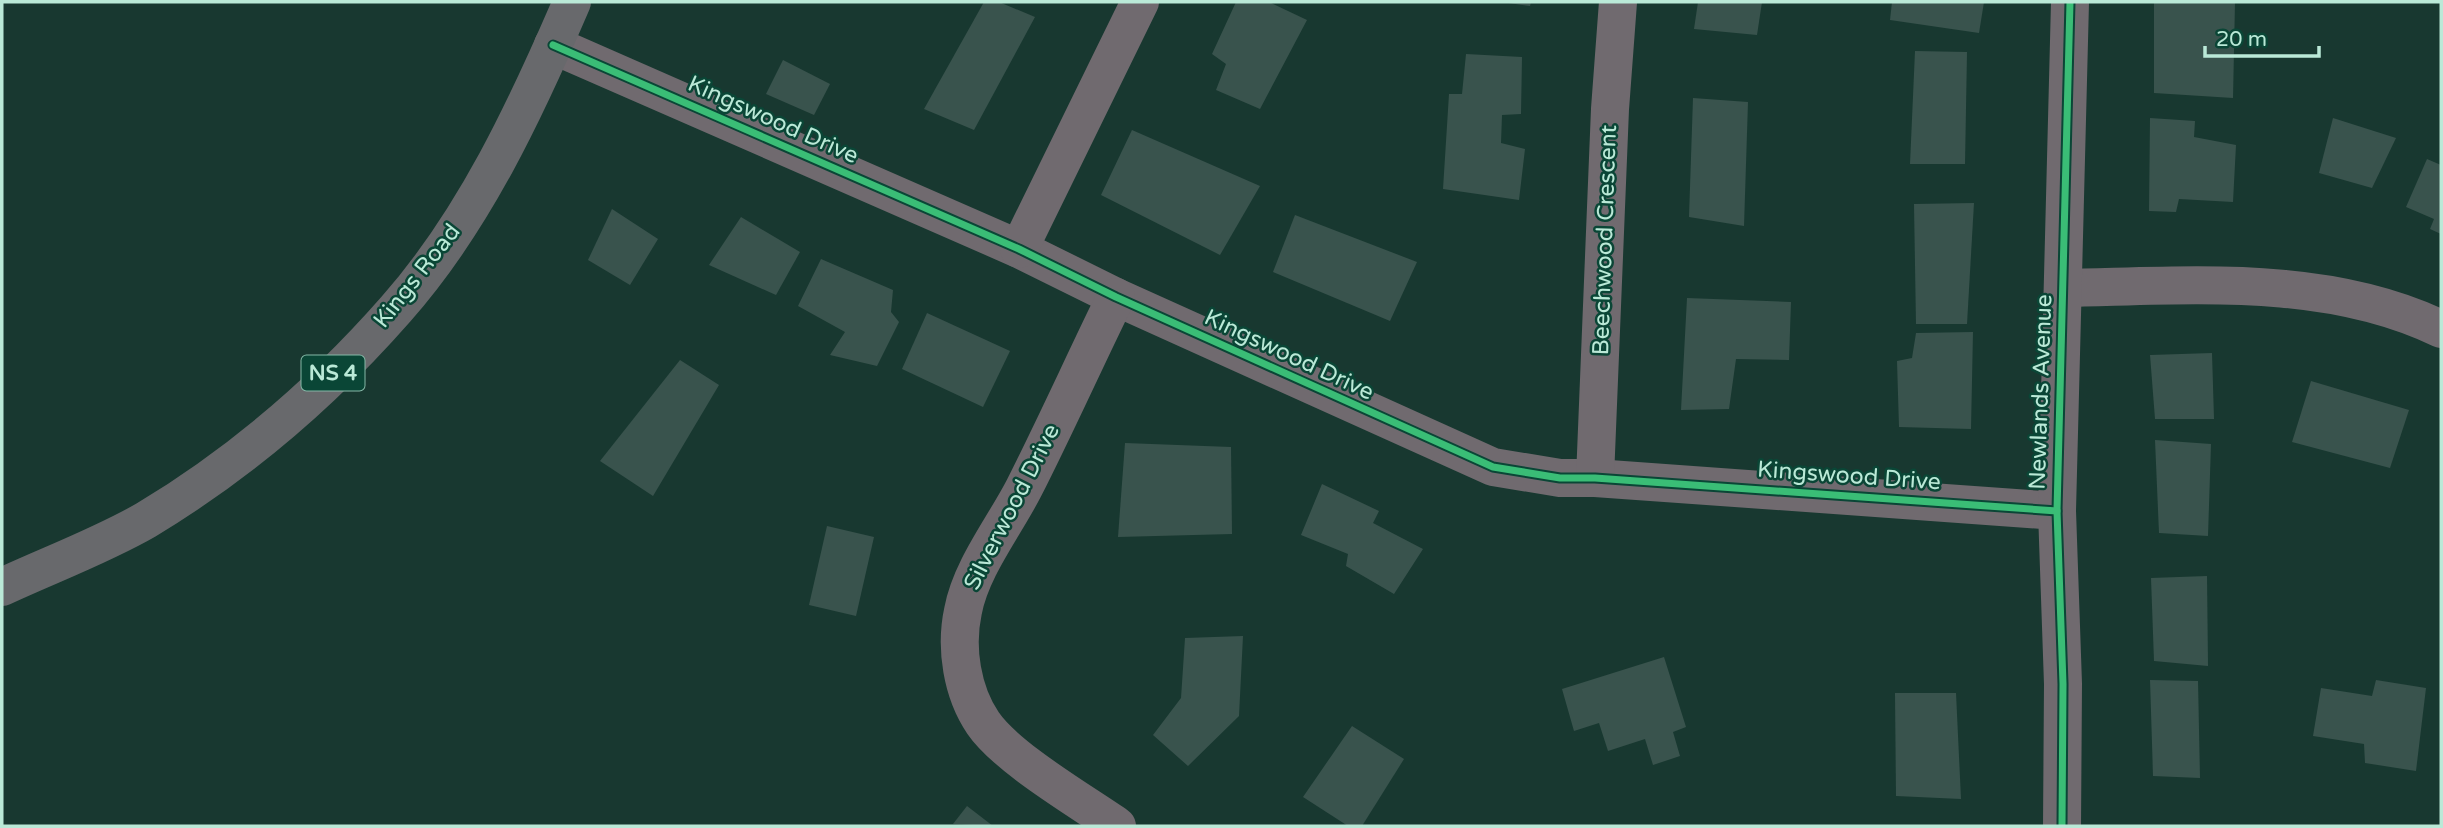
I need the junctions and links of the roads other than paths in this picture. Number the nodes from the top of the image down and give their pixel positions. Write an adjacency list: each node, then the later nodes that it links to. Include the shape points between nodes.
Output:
1 (572, 2): 5 (main road, Kings Road / NS 4)
2 (1140, 2): 6 (street)
3 (1618, 2): 10 (street, Beechwood Crescent)
4 (2070, 2): 7 (street, Newlands Avenue)
5 (553, 45): 6 (street, Kingswood Drive); 12 (main road, Kings Road / NS 4, via 504,148 454,230 397,308 338,369 279,425 145,520)
6 (1019, 249): 8 (street, Kingswood Drive)
7 (2063, 288): 9 (street, via 2229,285 2317,294 2357,299); 11 (street, Newlands Avenue)
8 (1116, 297): 10 (street, Kingswood Drive, via 1493,467 1560,478); 13 (street, Silverwood Drive, via 971,586 960,637 970,697 993,735)
9 (2441, 329)
10 (1595, 478): 11 (street, Kingswood Drive)
11 (2057, 510): 14 (street, Newlands Avenue)
12 (2, 587)
13 (1117, 826)
14 (2062, 826)

